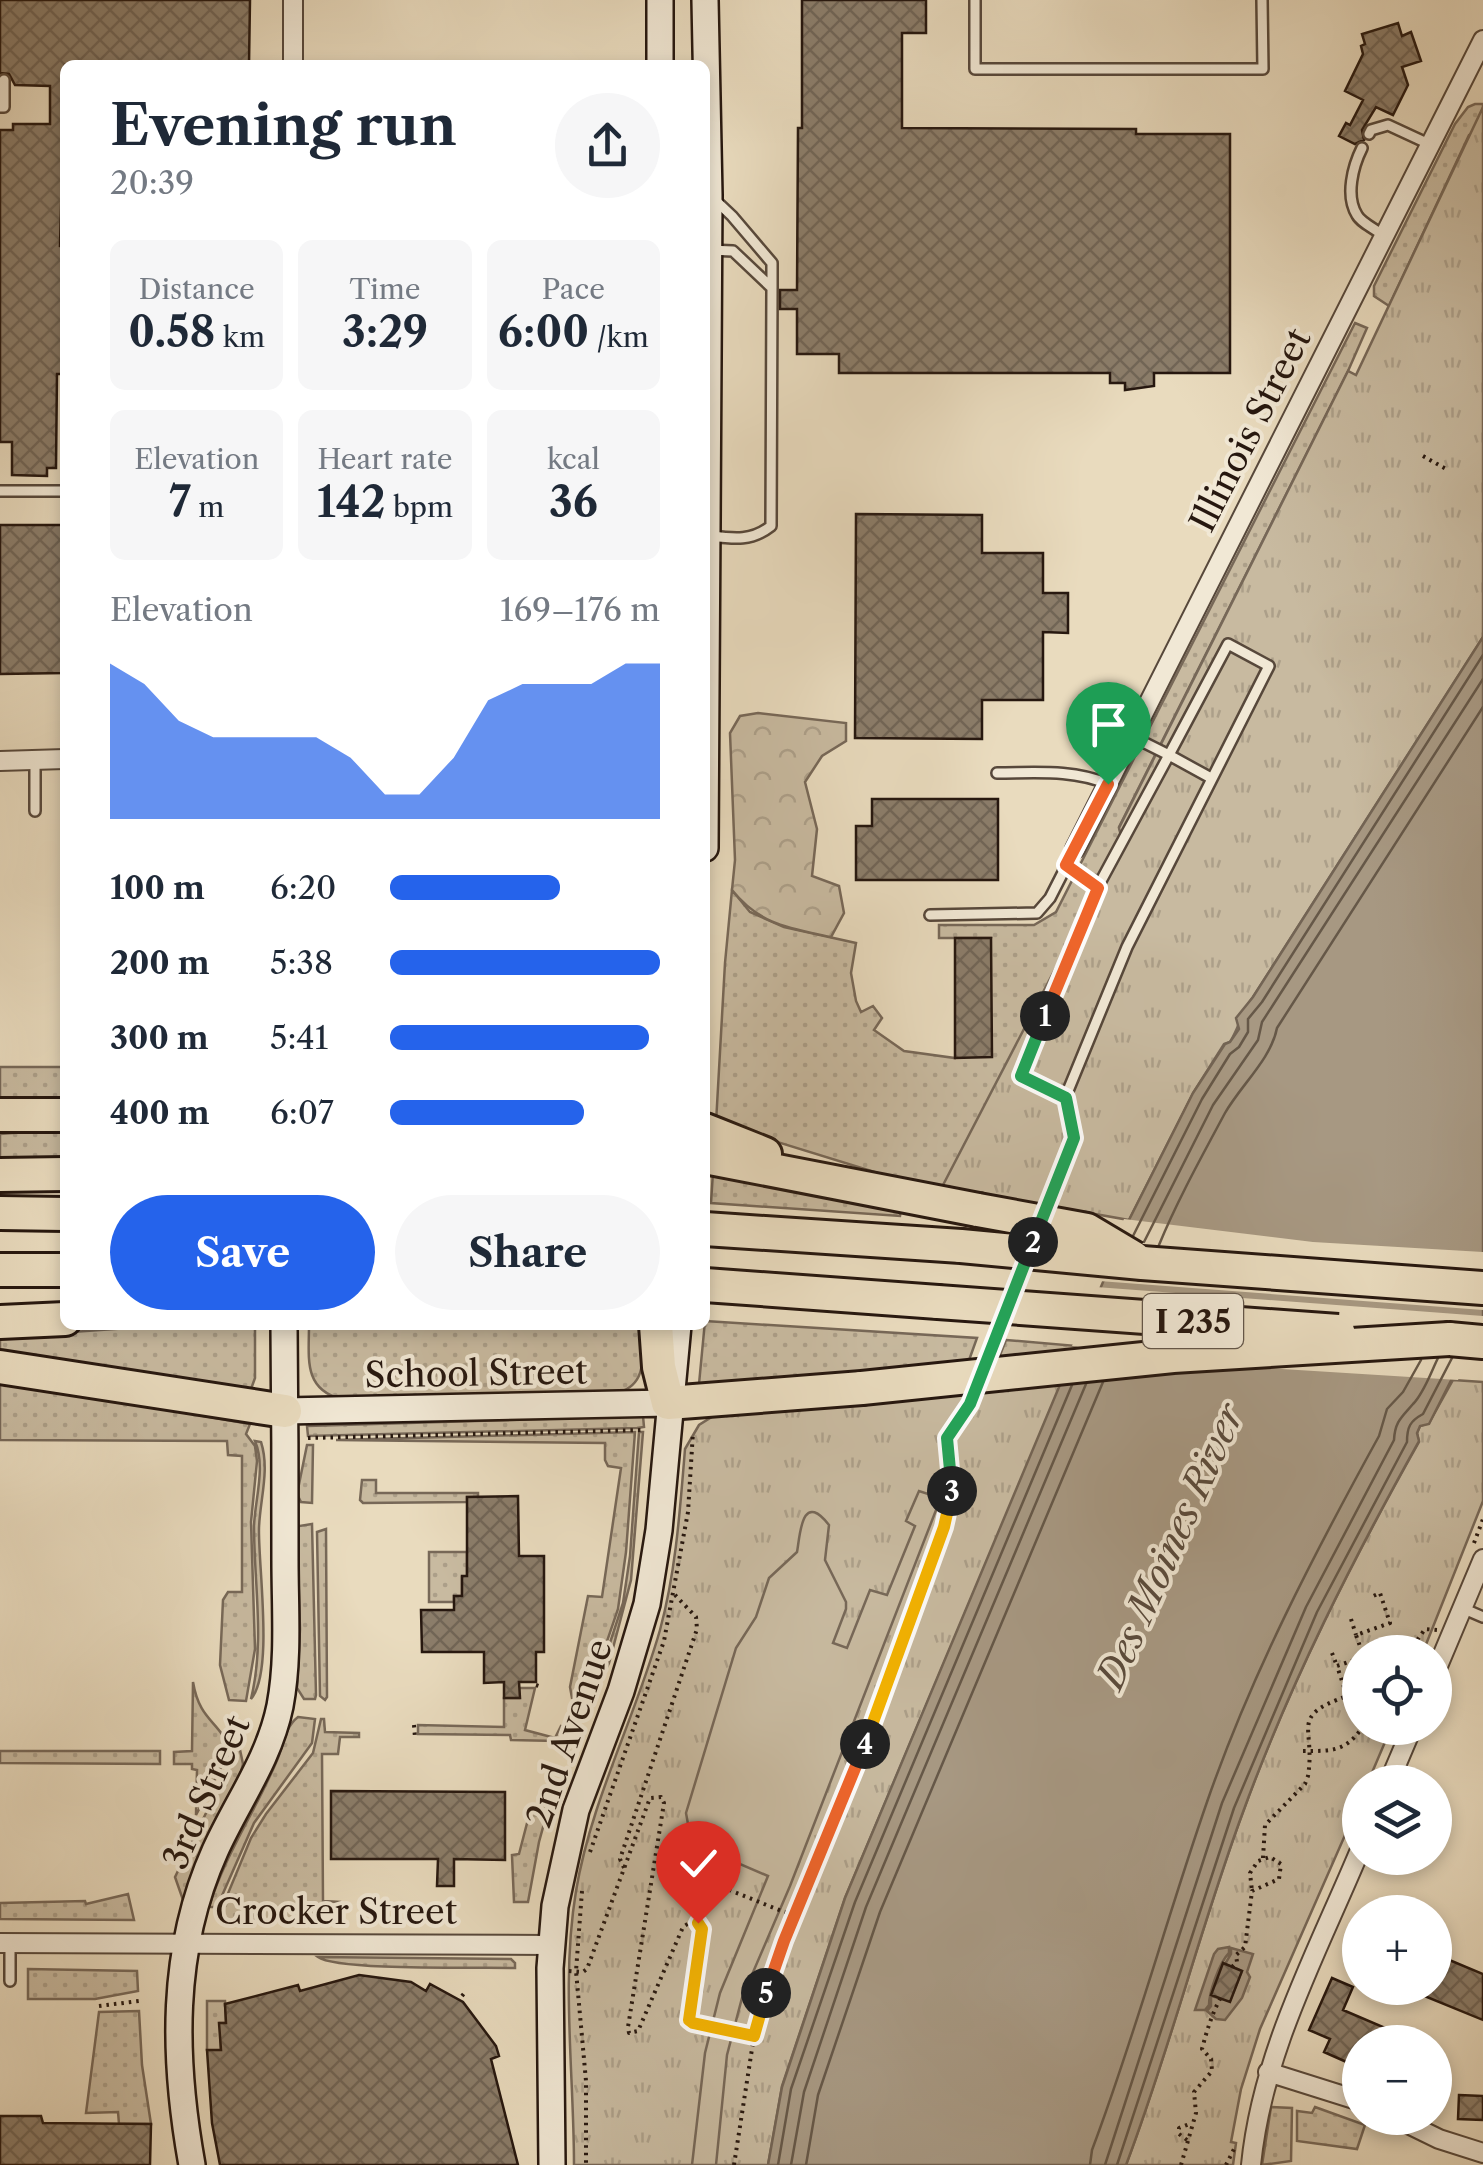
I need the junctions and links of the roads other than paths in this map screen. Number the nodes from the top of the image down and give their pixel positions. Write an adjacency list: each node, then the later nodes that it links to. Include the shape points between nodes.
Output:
1 (293, 0): 7 (street)
2 (660, 0): 8 (main road)
3 (704, 0): 9 (main road)
4 (976, 0): 5 (lane, via 976,69 1262,69)
5 (1262, 0)
6 (1483, 40): 13 (street, Illinois Street)
7 (293, 60)
8 (660, 60)
9 (706, 60)
10 (4, 80): 11 (lane)
11 (2, 107)
12 (1369, 134): 13 (lane, via 1388,126)
13 (1430, 145): 16 (street, Illinois Street)
14 (1362, 148): 16 (lane, via 1351,193 1357,217)
15 (710, 196): 18 (lane, via 772,262)
16 (1384, 236): 22 (street, Illinois Street)
17 (710, 251): 18 (lane, via 732,251)
18 (772, 288): 21 (lane, via 771,526 746,538)
19 (0, 491): 20 (lane)
20 (60, 491)
21 (710, 535)
22 (1132, 736): 23 (lane); 29 (street, Illinois Street)
23 (1169, 755): 28 (lane); 28 (lane, via 1228,644 1268,666); 32 (lane)
24 (60, 759): 26 (street)
25 (0, 761): 26 (street)
26 (35, 761): 30 (lane)
27 (997, 772): 29 (lane, via 1069,773)
28 (1212, 778): 34 (lane, via 1127,946)
29 (1108, 784): 31 (street, Illinois Street)
30 (35, 811)
31 (1070, 857): 32 (lane); 33 (lane, via 1036,913)
32 (1098, 888): 34 (lane, via 1021,1076)
33 (930, 915)
34 (1066, 1098): 44 (lane, via 1074,1138)
35 (0, 1115): 36 (highway)
36 (60, 1115)
37 (710, 1132): 41 (highway)
38 (710, 1158): 41 (highway)
39 (60, 1174): 40 (highway)
40 (0, 1175)
41 (830, 1181): 47 (highway, bridge, via 1087,1230)
42 (0, 1213): 43 (highway)
43 (60, 1214)
44 (1039, 1226)
45 (710, 1229): 47 (highway, I 235, bridge)
46 (1032, 1244): 65 (lane, via 970,1404)
47 (1142, 1263): 51 (highway, I 235)
48 (0, 1270): 49 (highway)
49 (60, 1270)
50 (710, 1286): 52 (highway, I 235)
51 (1483, 1288)
52 (832, 1294): 53 (highway); 59 (highway, I 235, bridge)
53 (710, 1296)
54 (60, 1319): 55 (highway)
55 (0, 1322)
56 (657, 1330): 62 (highway)
57 (677, 1330): 62 (main road)
58 (284, 1332): 64 (main road, 3rd Street)
59 (1449, 1339): 60 (highway, I 235); 63 (highway, bridge, via 1154,1358)
60 (1483, 1342)
61 (0, 1367): 64 (highway)
62 (667, 1367): 63 (highway)
63 (668, 1404): 64 (main road, School Street); 73 (main road, 2nd Avenue, via 647,1604 576,1810)
64 (285, 1411): 72 (main road, 3rd Street, via 280,1706 260,1766 206,1872)
65 (947, 1438)
66 (1483, 1559): 67 (street)
67 (1462, 1608): 68 (lane); 69 (street)
68 (1483, 1618)
69 (1451, 1635)
70 (1349, 1875): 75 (street)
71 (5, 1943): 72 (street, Crocker Street); 74 (lane)
72 (185, 1944): 73 (street, Crocker Street); 79 (main road, 3rd Street, via 179,2055)
73 (551, 1945): 80 (main road, 2nd Avenue)
74 (10, 1981)
75 (1268, 2072): 76 (street); 81 (street)
76 (1342, 2095)
77 (1431, 2135): 78 (street)
78 (1483, 2153)
79 (192, 2165)
80 (552, 2165)
81 (1251, 2165)

